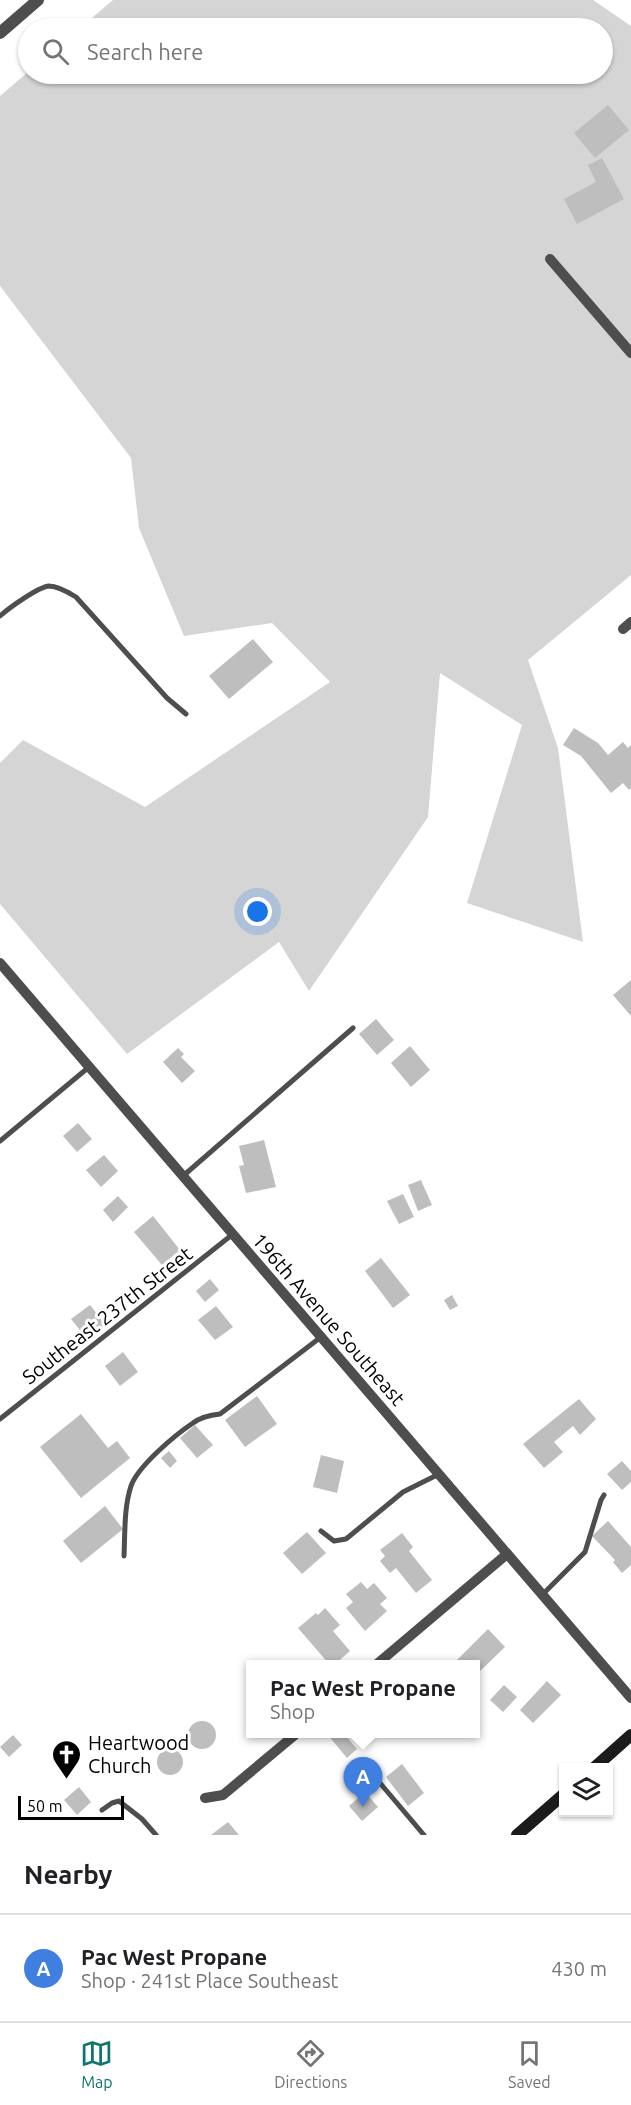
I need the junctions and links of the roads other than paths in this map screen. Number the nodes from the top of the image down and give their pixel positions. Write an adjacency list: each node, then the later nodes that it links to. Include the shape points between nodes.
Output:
1 (38, 0): 2 (street)
2 (0, 33)
3 (550, 259): 4 (street)
4 (631, 353)
5 (0, 616): 6 (lane, via 22,599 49,586 63,590 75,597)
6 (186, 714)
7 (0, 963): 9 (street, 196th Avenue Southeast)
8 (353, 1028): 11 (lane)
9 (89, 1067): 10 (lane); 11 (street, 196th Avenue Southeast)
10 (0, 1142)
11 (183, 1176): 12 (street, 196th Avenue Southeast)
12 (233, 1234): 13 (street, 196th Avenue Southeast); 14 (lane, Southeast 237th Street)
13 (321, 1337): 15 (street, 196th Avenue Southeast); 19 (lane, via 220,1414 194,1422 154,1455 132,1484 126,1507)
14 (0, 1419)
15 (439, 1474): 17 (lane, via 403,1492 346,1539 334,1541); 18 (street, 196th Avenue Southeast)
16 (604, 1495): 20 (lane, via 585,1552)
17 (321, 1531)
18 (507, 1554): 20 (street, 196th Avenue Southeast); 21 (street)
19 (124, 1556)
20 (542, 1594): 22 (street, 196th Avenue Southeast)
21 (383, 1660)
22 (631, 1698)
23 (631, 1736): 25 (main road)
24 (291, 1738): 27 (street, via 223,1796)
25 (599, 1763)
26 (380, 1783): 31 (lane)
27 (205, 1798)
28 (559, 1798): 32 (main road)
29 (102, 1810): 30 (lane, via 119,1801)
30 (156, 1835)
31 (424, 1835)
32 (517, 1835)

